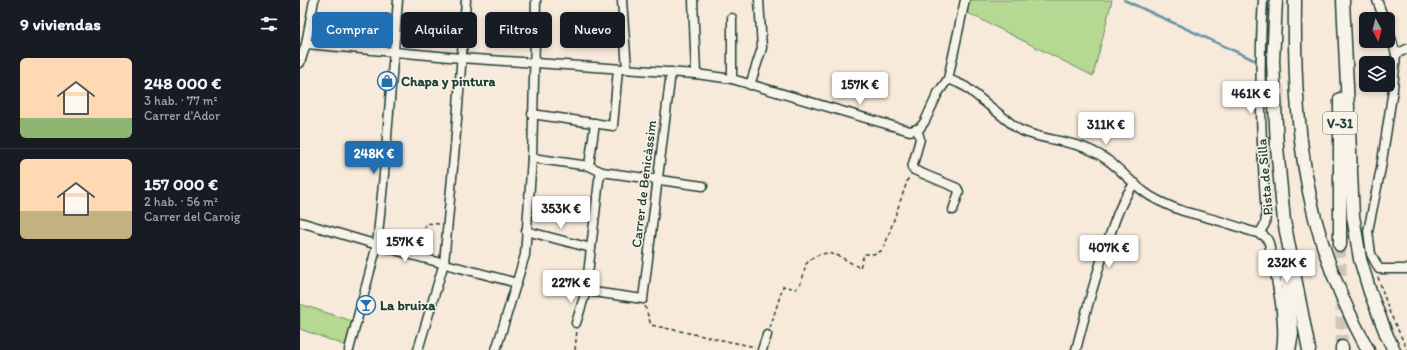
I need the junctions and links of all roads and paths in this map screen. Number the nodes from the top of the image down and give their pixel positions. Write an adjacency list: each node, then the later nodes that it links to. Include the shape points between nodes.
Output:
1 (314, 0): 17 (street)
2 (398, 0): 20 (street)
3 (466, 0): 22 (street)
4 (536, 0): 24 (street)
5 (622, 0): 26 (street)
6 (693, 0): 28 (street)
7 (759, 0): 31 (street, via 762,48)
8 (965, 0): 30 (street)
9 (1263, 0): 47 (street, via 1261,111 1266,216)
10 (1276, 0): 43 (highway, Pista de Silla, via 1273,61)
11 (1295, 0): 70 (highway, via 1298,114 1309,193 1325,252 1339,290)
12 (1339, 0): 49 (highway, V-31)
13 (1343, 0): 71 (highway, via 1353,216 1360,259 1370,292)
14 (1377, 0): 15 (street)
15 (1381, 12)
16 (732, 18): 29 (street)
17 (306, 44): 20 (street); 23 (street)
18 (1394, 48): 21 (street)
19 (1407, 49): 21 (street)
20 (394, 51): 22 (street); 48 (street)
21 (1396, 54): 53 (street, via 1381,168 1368,231 1371,254)
22 (461, 58): 24 (street); 52 (street)
23 (300, 63)
24 (535, 63): 25 (street); 32 (street)
25 (618, 69): 26 (street); 33 (street, via 613,126)
26 (626, 69): 27 (street)
27 (671, 72): 28 (street); 39 (street, Carrer de Benicàssim)
28 (696, 74): 29 (street)
29 (732, 79): 31 (street)
30 (948, 79): 34 (street, via 938,93 925,121); 40 (street, via 966,87 1018,129 1038,137 1091,150 1106,158)
31 (750, 85): 34 (street, via 903,130)
32 (532, 114): 33 (street); 35 (street)
33 (595, 123): 36 (street)
34 (917, 129): 37 (street, via 920,139)
35 (532, 158): 36 (street); 46 (street)
36 (589, 166): 38 (street)
37 (912, 168): 42 (street, via 957,188 959,192); 59 (path, via 884,248 875,254 864,254 860,268 828,253 812,258 806,264 802,281 796,289 783,286)
38 (602, 172): 39 (street); 50 (street)
39 (658, 179): 41 (street); 57 (street, Carrer de Benicàssim)
40 (1135, 183): 47 (street, via 1143,192 1161,202); 66 (street, via 1126,194 1104,251)
41 (703, 186)
42 (953, 210)
43 (1284, 221): 68 (highway, via 1282,243 1292,334); 69 (highway, Pista de Silla)
44 (300, 222): 48 (street)
45 (442, 224): 51 (path, via 426,223)
46 (526, 231): 50 (street); 55 (street, via 525,255)
47 (1259, 234): 67 (street, via 1270,244 1282,323)
48 (377, 245): 52 (street); 62 (street)
49 (1340, 246)
50 (591, 248): 56 (street)
51 (418, 250)
52 (444, 264): 55 (street); 63 (street)
53 (1379, 269): 54 (street); 61 (path, via 1378,279)
54 (1407, 269)
55 (517, 283): 64 (street)
56 (586, 291): 57 (street); 58 (street)
57 (643, 299): 60 (path, via 651,326)
58 (576, 323): 65 (path)
59 (767, 335): 60 (street)
60 (762, 349)
61 (1407, 349)
62 (349, 350)
63 (418, 350)
64 (496, 350)
65 (575, 350)
66 (1076, 350)
67 (1281, 350)
68 (1290, 350)
69 (1309, 350)
70 (1368, 350)
71 (1394, 350)

